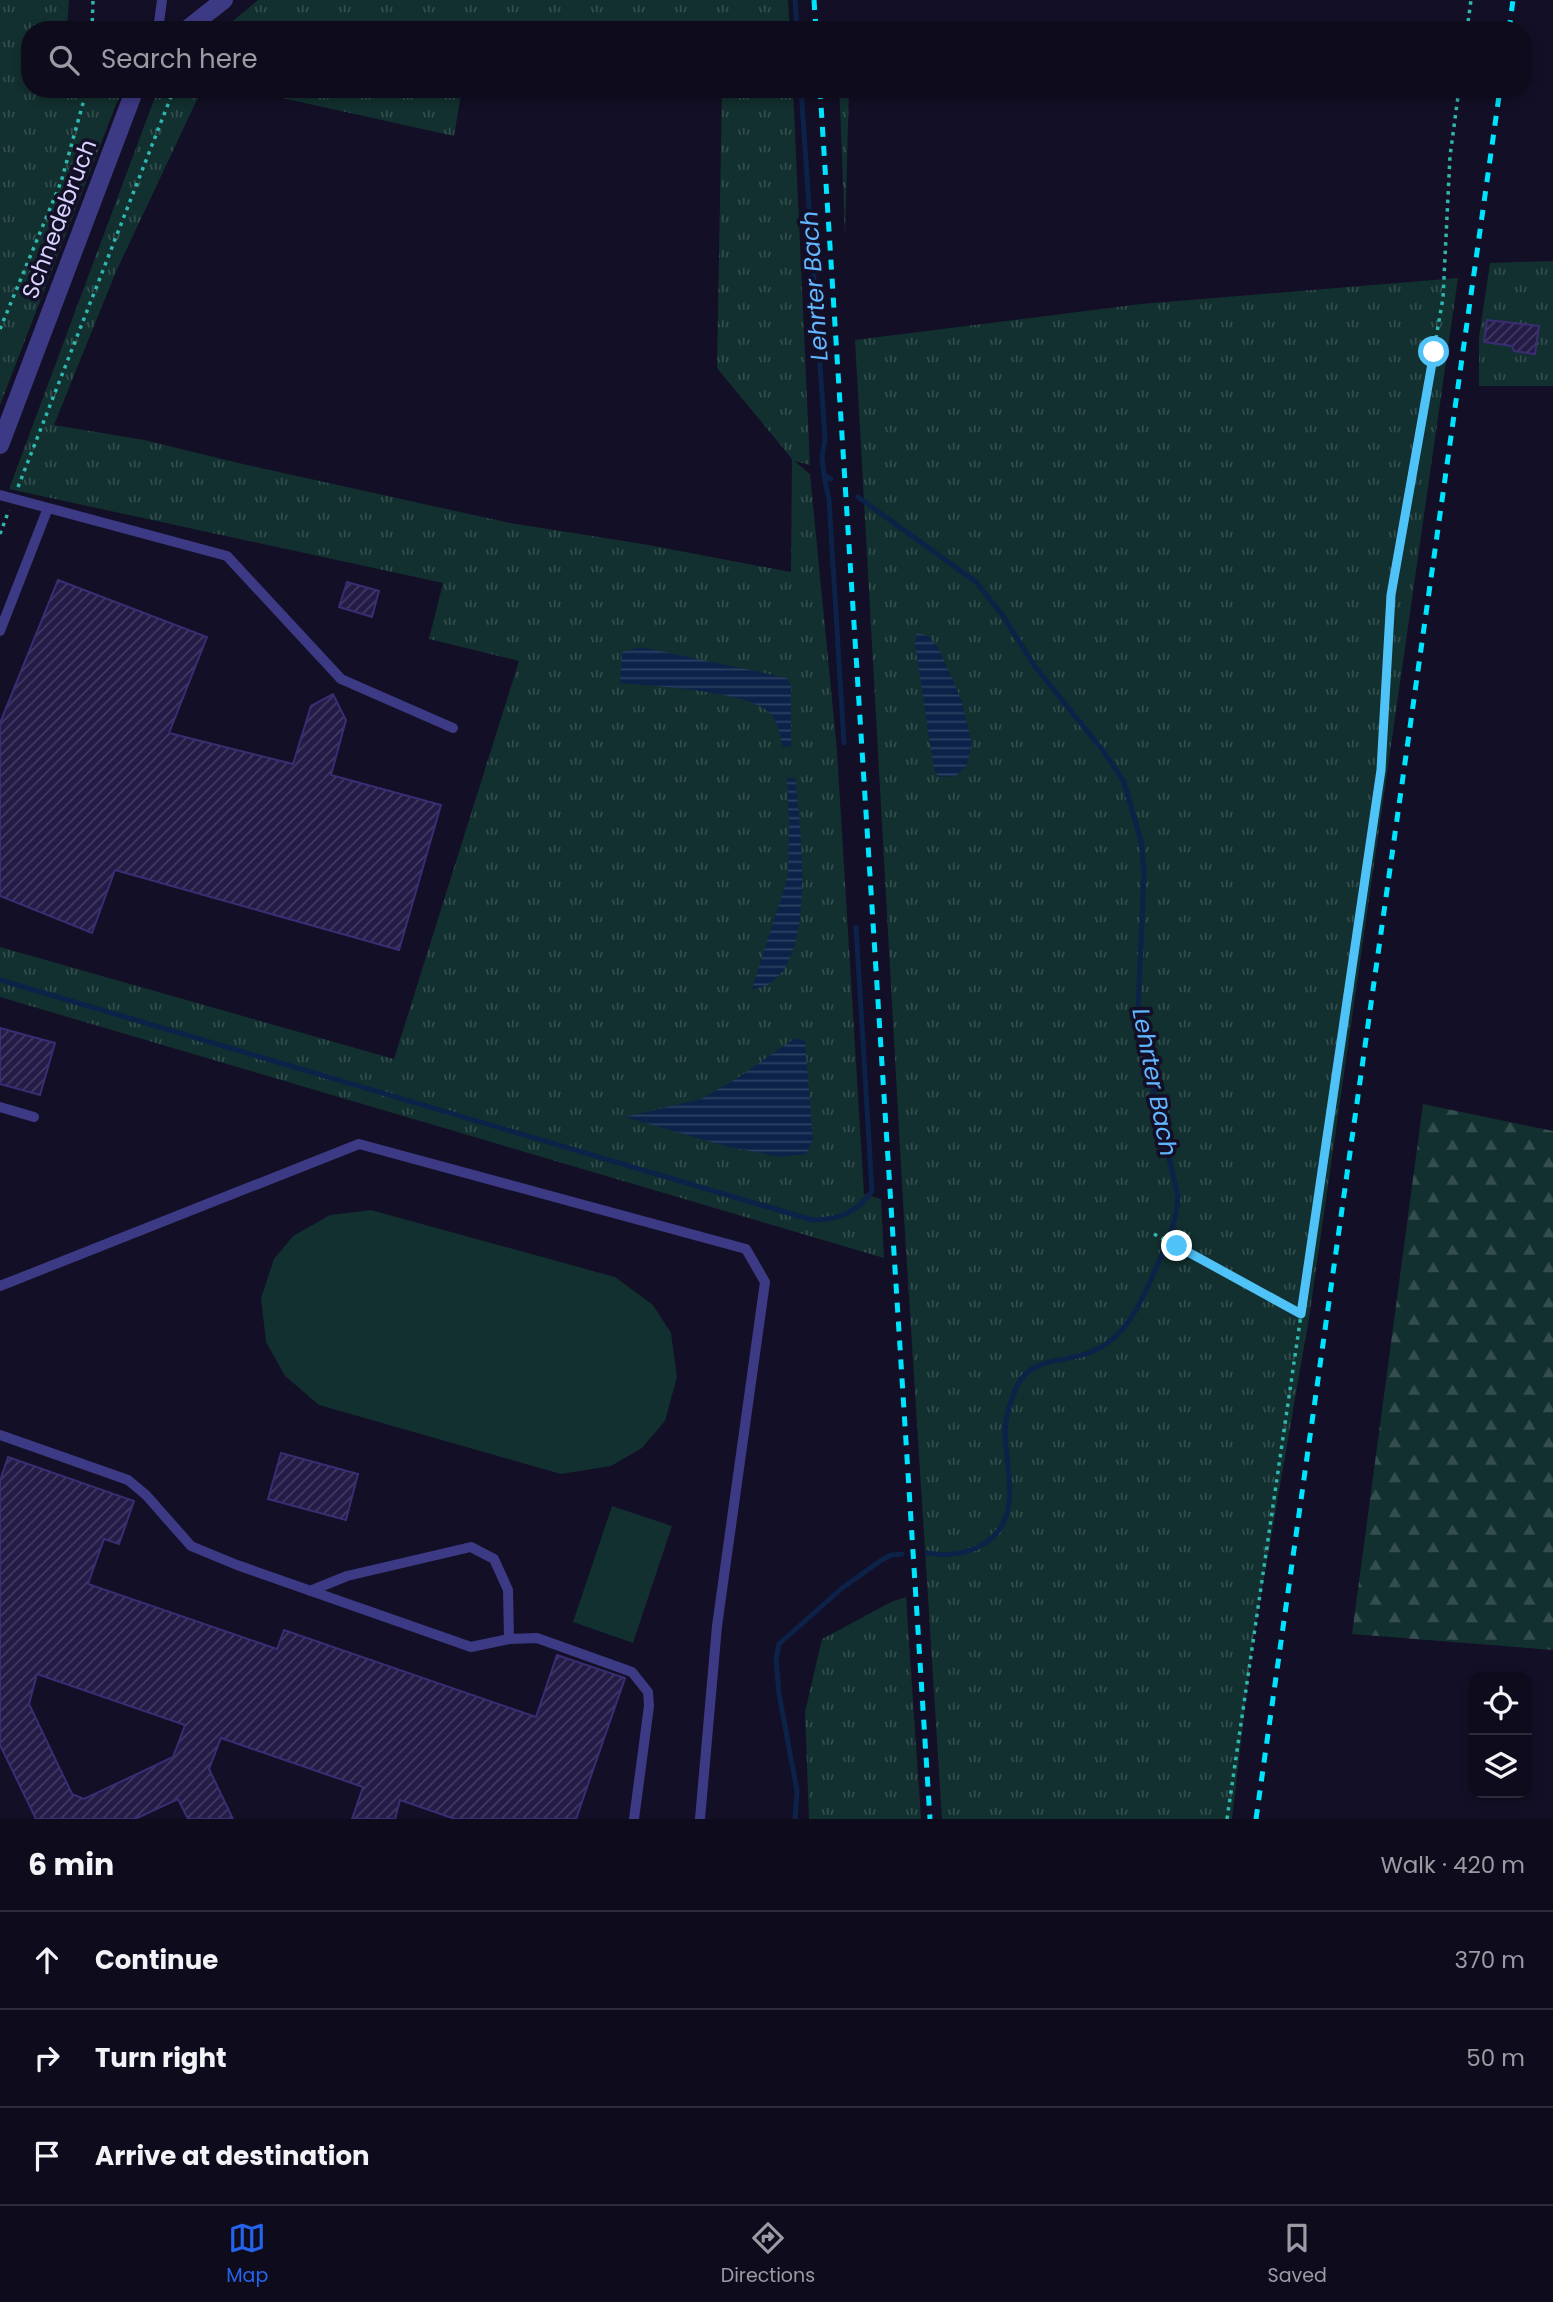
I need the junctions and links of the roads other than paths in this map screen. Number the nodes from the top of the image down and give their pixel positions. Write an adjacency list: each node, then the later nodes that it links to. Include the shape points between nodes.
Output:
1 (162, 0): 3 (lane)
2 (224, 0): 4 (street)
3 (159, 21)
4 (197, 21)
5 (132, 98): 6 (street, Schnedebruch)
6 (0, 445)
7 (0, 495): 8 (lane)
8 (48, 508): 9 (lane); 10 (lane, via 227,556 341,679)
9 (0, 631)
10 (453, 728)
11 (0, 1107): 12 (lane)
12 (34, 1117)
13 (0, 1286): 18 (lane, via 359,1144 746,1249 765,1282 717,1626)
14 (0, 1435): 15 (lane, via 128,1480 191,1546)
15 (310, 1591): 16 (lane, via 471,1647); 16 (lane, via 347,1576 471,1547 494,1559 508,1590)
16 (509, 1639): 17 (lane, via 537,1638 632,1672 648,1692)
17 (634, 1819)
18 (701, 1819)

